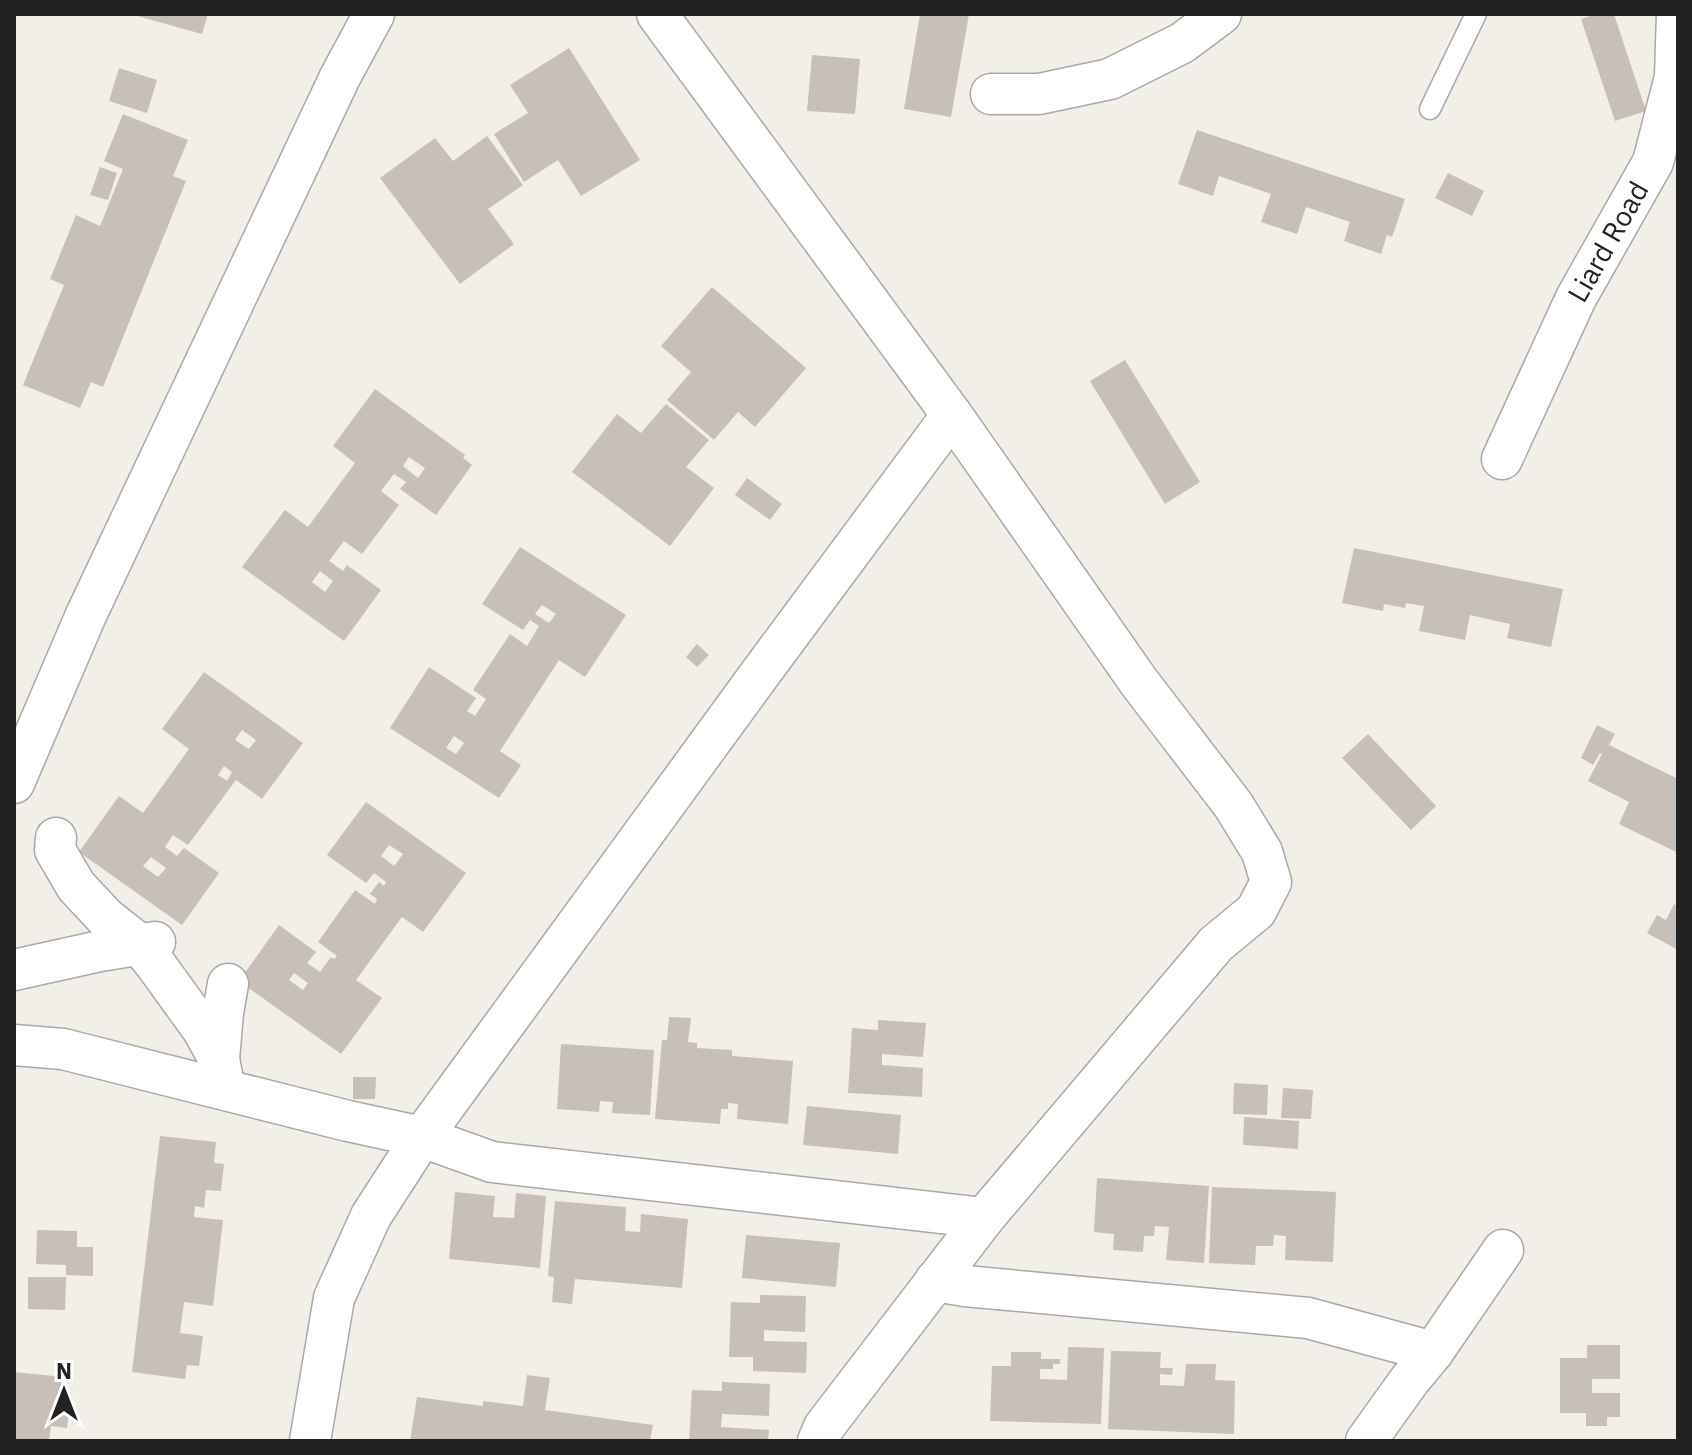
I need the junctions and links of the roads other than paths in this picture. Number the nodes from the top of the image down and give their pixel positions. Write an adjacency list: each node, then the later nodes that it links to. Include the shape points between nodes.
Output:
1 (374, 14): 10 (street, via 86,615)
2 (657, 14): 8 (street)
3 (1221, 14): 6 (street, via 1182,43 1110,79 1039,94)
4 (1476, 14): 7 (lane)
5 (1677, 14): 9 (street, Liard Road, via 1675,77 1653,162 1576,298)
6 (991, 94)
7 (1430, 109)
8 (952, 415): 17 (street); 18 (street, via 1139,682 1234,806 1262,852 1271,882 1256,911 1216,944)
9 (1502, 459)
10 (14, 783)
11 (56, 838): 12 (street, via 55,850 76,886 106,918)
12 (154, 942): 13 (street); 16 (street, via 156,965 203,1030)
13 (14, 970)
14 (228, 984): 16 (street)
15 (14, 1045): 16 (street)
16 (222, 1074): 17 (street)
17 (422, 1137): 18 (street, via 492,1162); 22 (street, via 371,1216 334,1298)
18 (984, 1218): 20 (street)
19 (1503, 1250): 21 (street)
20 (935, 1281): 21 (street, via 1308,1318); 23 (street)
21 (1433, 1352): 24 (street)
22 (310, 1441)
23 (818, 1441)
24 (1366, 1441)

